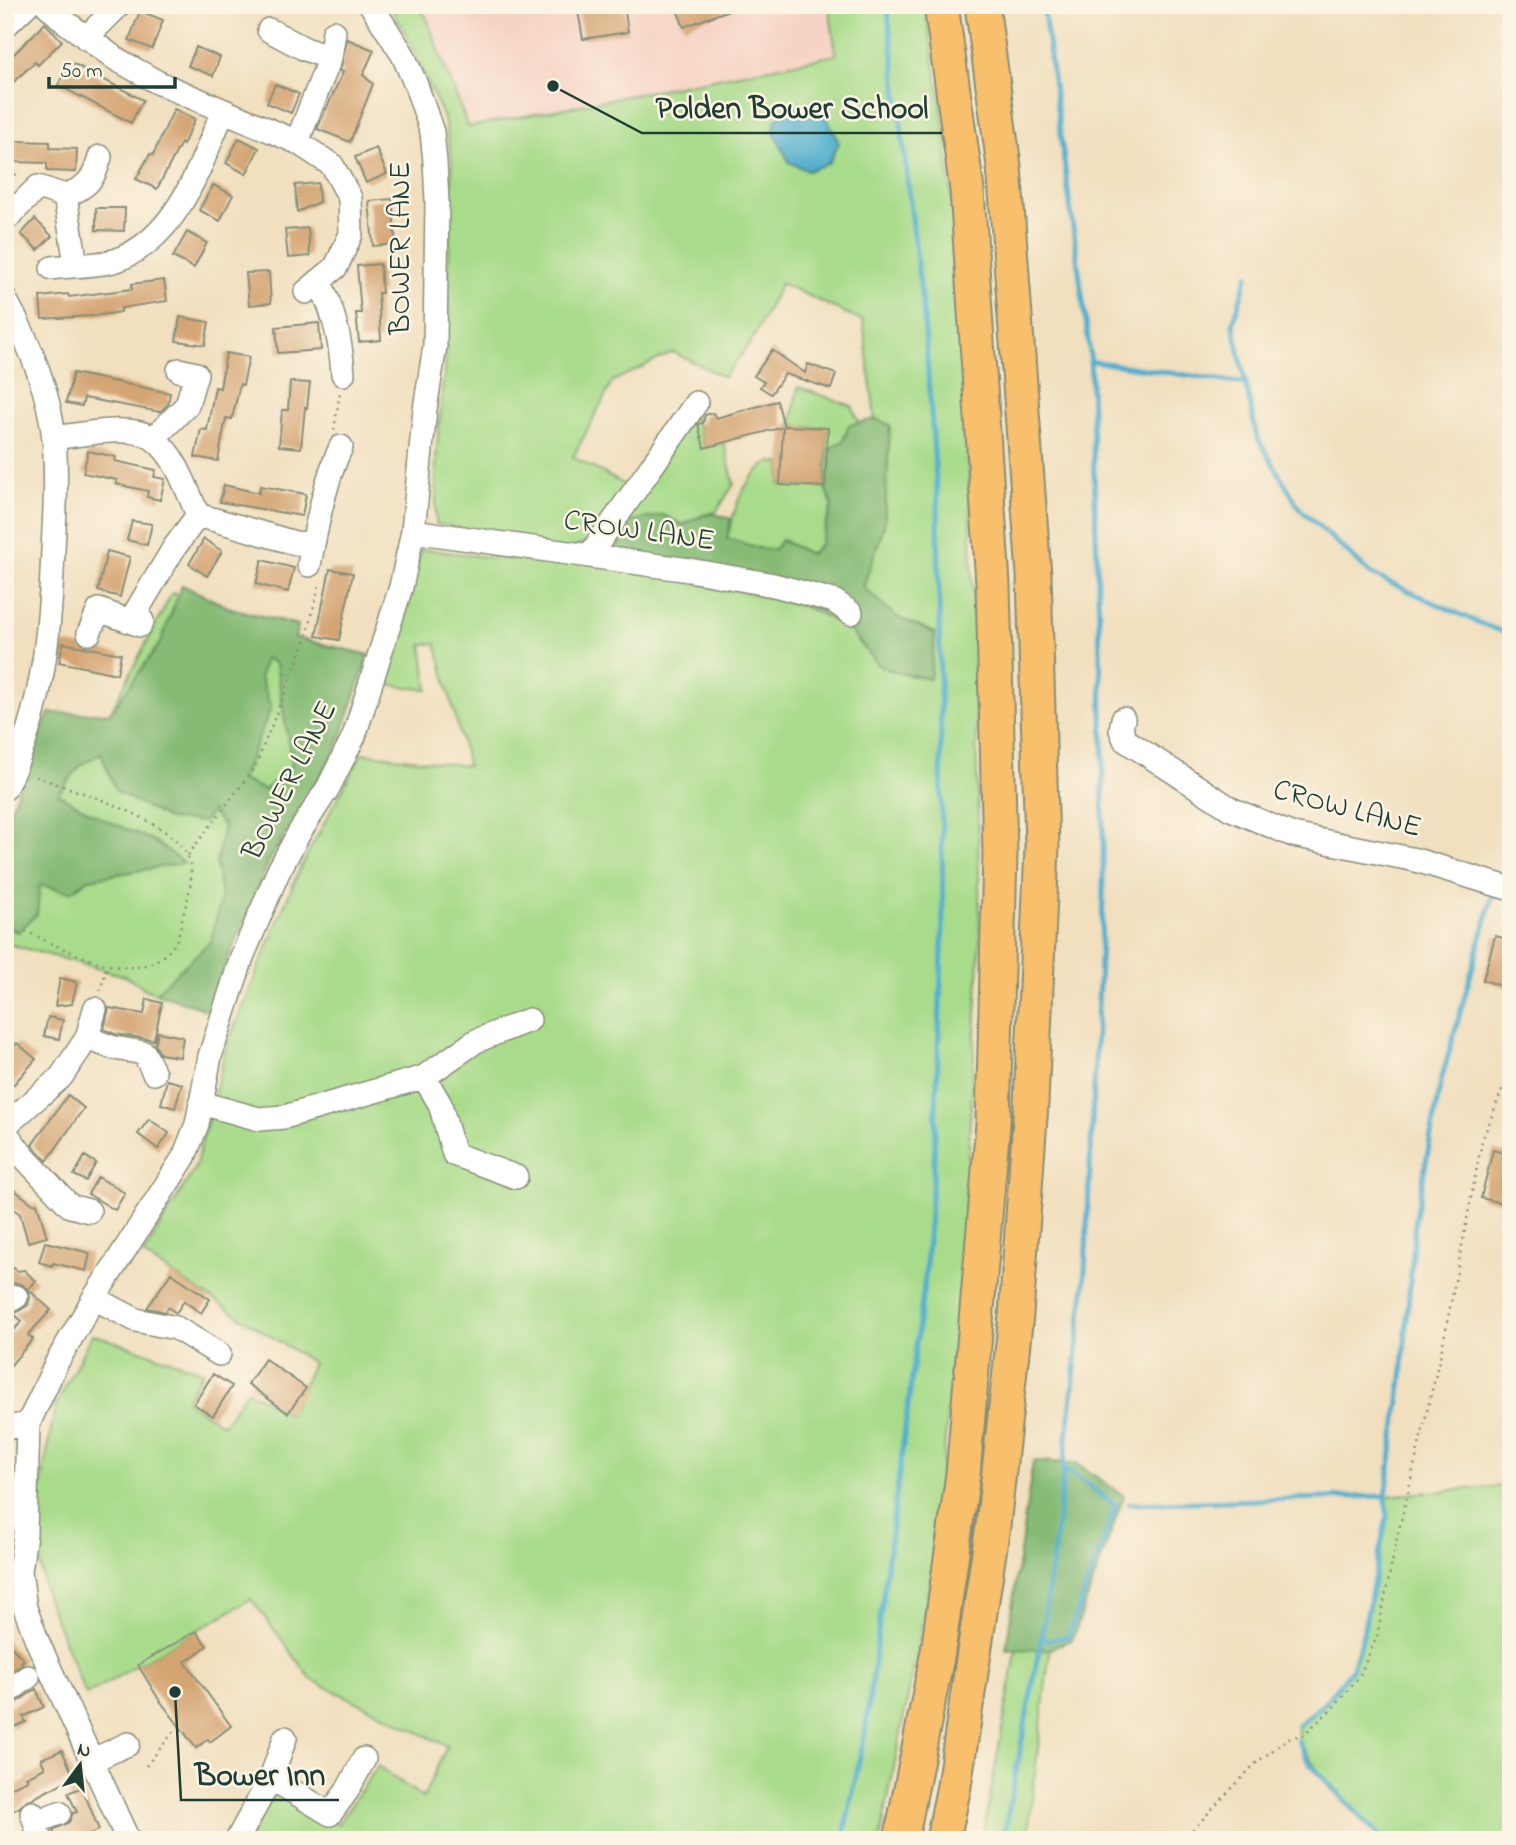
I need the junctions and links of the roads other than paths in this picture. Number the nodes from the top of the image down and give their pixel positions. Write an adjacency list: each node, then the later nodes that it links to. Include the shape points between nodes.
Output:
1 (27, 5): 7 (street)
2 (47, 5): 10 (street)
3 (119, 5): 10 (street)
4 (371, 5): 27 (street, BOWER LANE, via 416,85 432,132 435,162 435,346)
5 (941, 5): 58 (highway, via 967,190 992,556 999,867 993,1123 962,1474 938,1651)
6 (982, 5): 59 (highway, via 1004,166 1034,575 1042,847 1016,1315 993,1526)
7 (5, 26)
8 (269, 30): 11 (street)
9 (334, 32): 11 (street)
10 (86, 38): 12 (street, via 159,83)
11 (330, 58): 13 (street)
12 (223, 111): 13 (street); 17 (street, via 170,221 145,246 115,261)
13 (297, 142): 21 (street, via 332,165 350,198 351,234 336,267 312,287 331,305 342,345)
14 (104, 163): 15 (street, via 81,189)
15 (65, 196): 16 (street, via 38,187); 17 (street)
16 (6, 219)
17 (76, 264): 18 (street)
18 (52, 268)
19 (5, 299): 23 (street, via 34,362)
20 (191, 368): 24 (street, via 187,405)
21 (343, 374)
22 (696, 403): 28 (street)
23 (54, 438): 24 (street, via 116,431); 32 (street, via 47,649 36,707)
24 (154, 439): 26 (street, via 169,455)
25 (337, 454): 26 (street, via 311,555 295,543)
26 (198, 515): 30 (street, via 146,593 150,606 140,625 99,610)
27 (413, 531): 28 (street, CROW LANE); 39 (street, BOWER LANE, via 388,634 354,736 278,872 250,937 210,1056)
28 (589, 556): 29 (street, CROW LANE, via 774,585 834,601)
29 (851, 612)
30 (89, 633)
31 (1123, 719): 33 (street, CROW LANE, via 1125,740 1230,809 1293,835 1416,860)
32 (10, 778)
33 (1511, 889)
34 (95, 1009): 36 (street)
35 (529, 1020): 38 (street, via 476,1041)
36 (88, 1038): 37 (street); 40 (street, via 61,1077)
37 (149, 1054)
38 (424, 1077): 39 (street, via 284,1117 259,1119); 42 (street, via 440,1104 454,1154)
39 (201, 1102): 44 (street, BOWER LANE, via 184,1157)
40 (5, 1126)
41 (5, 1132): 43 (street)
42 (516, 1177)
43 (74, 1213)
44 (94, 1298): 45 (street, via 136,1320 176,1328); 46 (street, BOWER LANE)
45 (219, 1354)
46 (16, 1426): 52 (street, BOWER LANE, via 25,1534 21,1590 38,1643)
47 (29, 1677): 48 (street)
48 (5, 1694)
49 (285, 1738): 53 (street)
50 (128, 1744): 52 (street)
51 (364, 1759): 53 (street, via 330,1814)
52 (91, 1761): 56 (street, BOWER LANE)
53 (271, 1778): 57 (street)
54 (59, 1813): 55 (street)
55 (36, 1825)
56 (128, 1840)
57 (237, 1840)
58 (901, 1840)
59 (943, 1840)

